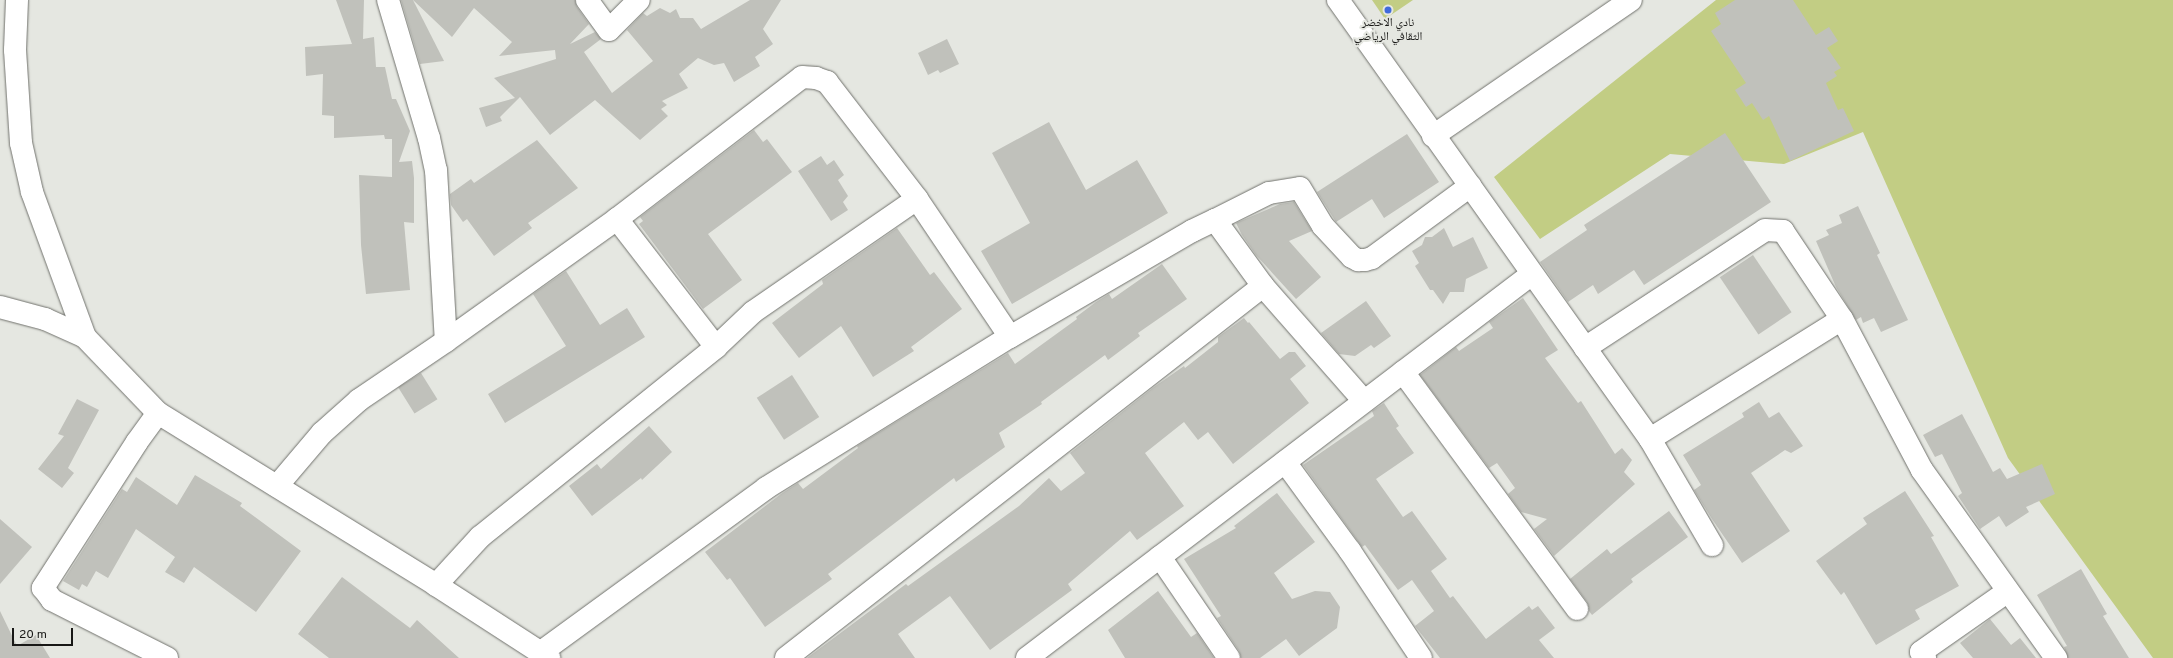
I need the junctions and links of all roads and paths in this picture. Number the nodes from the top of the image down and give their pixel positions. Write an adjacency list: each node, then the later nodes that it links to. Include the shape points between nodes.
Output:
1 (17, 0): 16 (street, via 15,50 21,143 32,192)
2 (388, 0): 18 (street, via 436,170)
3 (587, 0): 4 (street, via 609,30)
4 (639, 0)
5 (1338, 0): 7 (street)
6 (1631, 0): 7 (street)
7 (1433, 136): 8 (street)
8 (1470, 186): 11 (street, via 1372,258 1365,260 1352,257 1324,226 1300,188 1269,193); 12 (street)
9 (917, 199): 10 (street, via 827,82 802,77); 17 (street); 19 (street, via 753,312)
10 (617, 218): 18 (street); 19 (street)
11 (1215, 220): 13 (street); 17 (street)
12 (1532, 274): 20 (street); 21 (street)
13 (1262, 286): 22 (street); 34 (street)
14 (0, 307): 16 (street, via 45,319)
15 (1842, 319): 20 (street, via 1783,231 1765,230); 24 (street); 30 (street, via 1922,470)
16 (85, 337): 23 (street)
17 (1010, 337): 32 (street, via 766,488)
18 (446, 341): 26 (street, via 359,400 322,433)
19 (716, 347): 29 (street, via 480,538)
20 (1585, 348): 24 (street)
21 (1403, 372): 22 (street); 31 (street)
22 (1364, 401): 25 (street)
23 (158, 413): 26 (street); 33 (street, via 43,588 52,600)
24 (1650, 438): 27 (street)
25 (1285, 462): 28 (street); 37 (street, via 1346,545)
26 (277, 486): 29 (street)
27 (1712, 545)
28 (1160, 557): 35 (street); 36 (street)
29 (436, 585): 32 (street)
30 (2008, 591): 38 (street, via 1921,652); 39 (street)
31 (1577, 609)
32 (544, 656)
33 (167, 658)
34 (786, 658)
35 (1027, 658)
36 (1229, 658)
37 (1421, 658)
38 (1925, 658)
39 (2056, 658)

